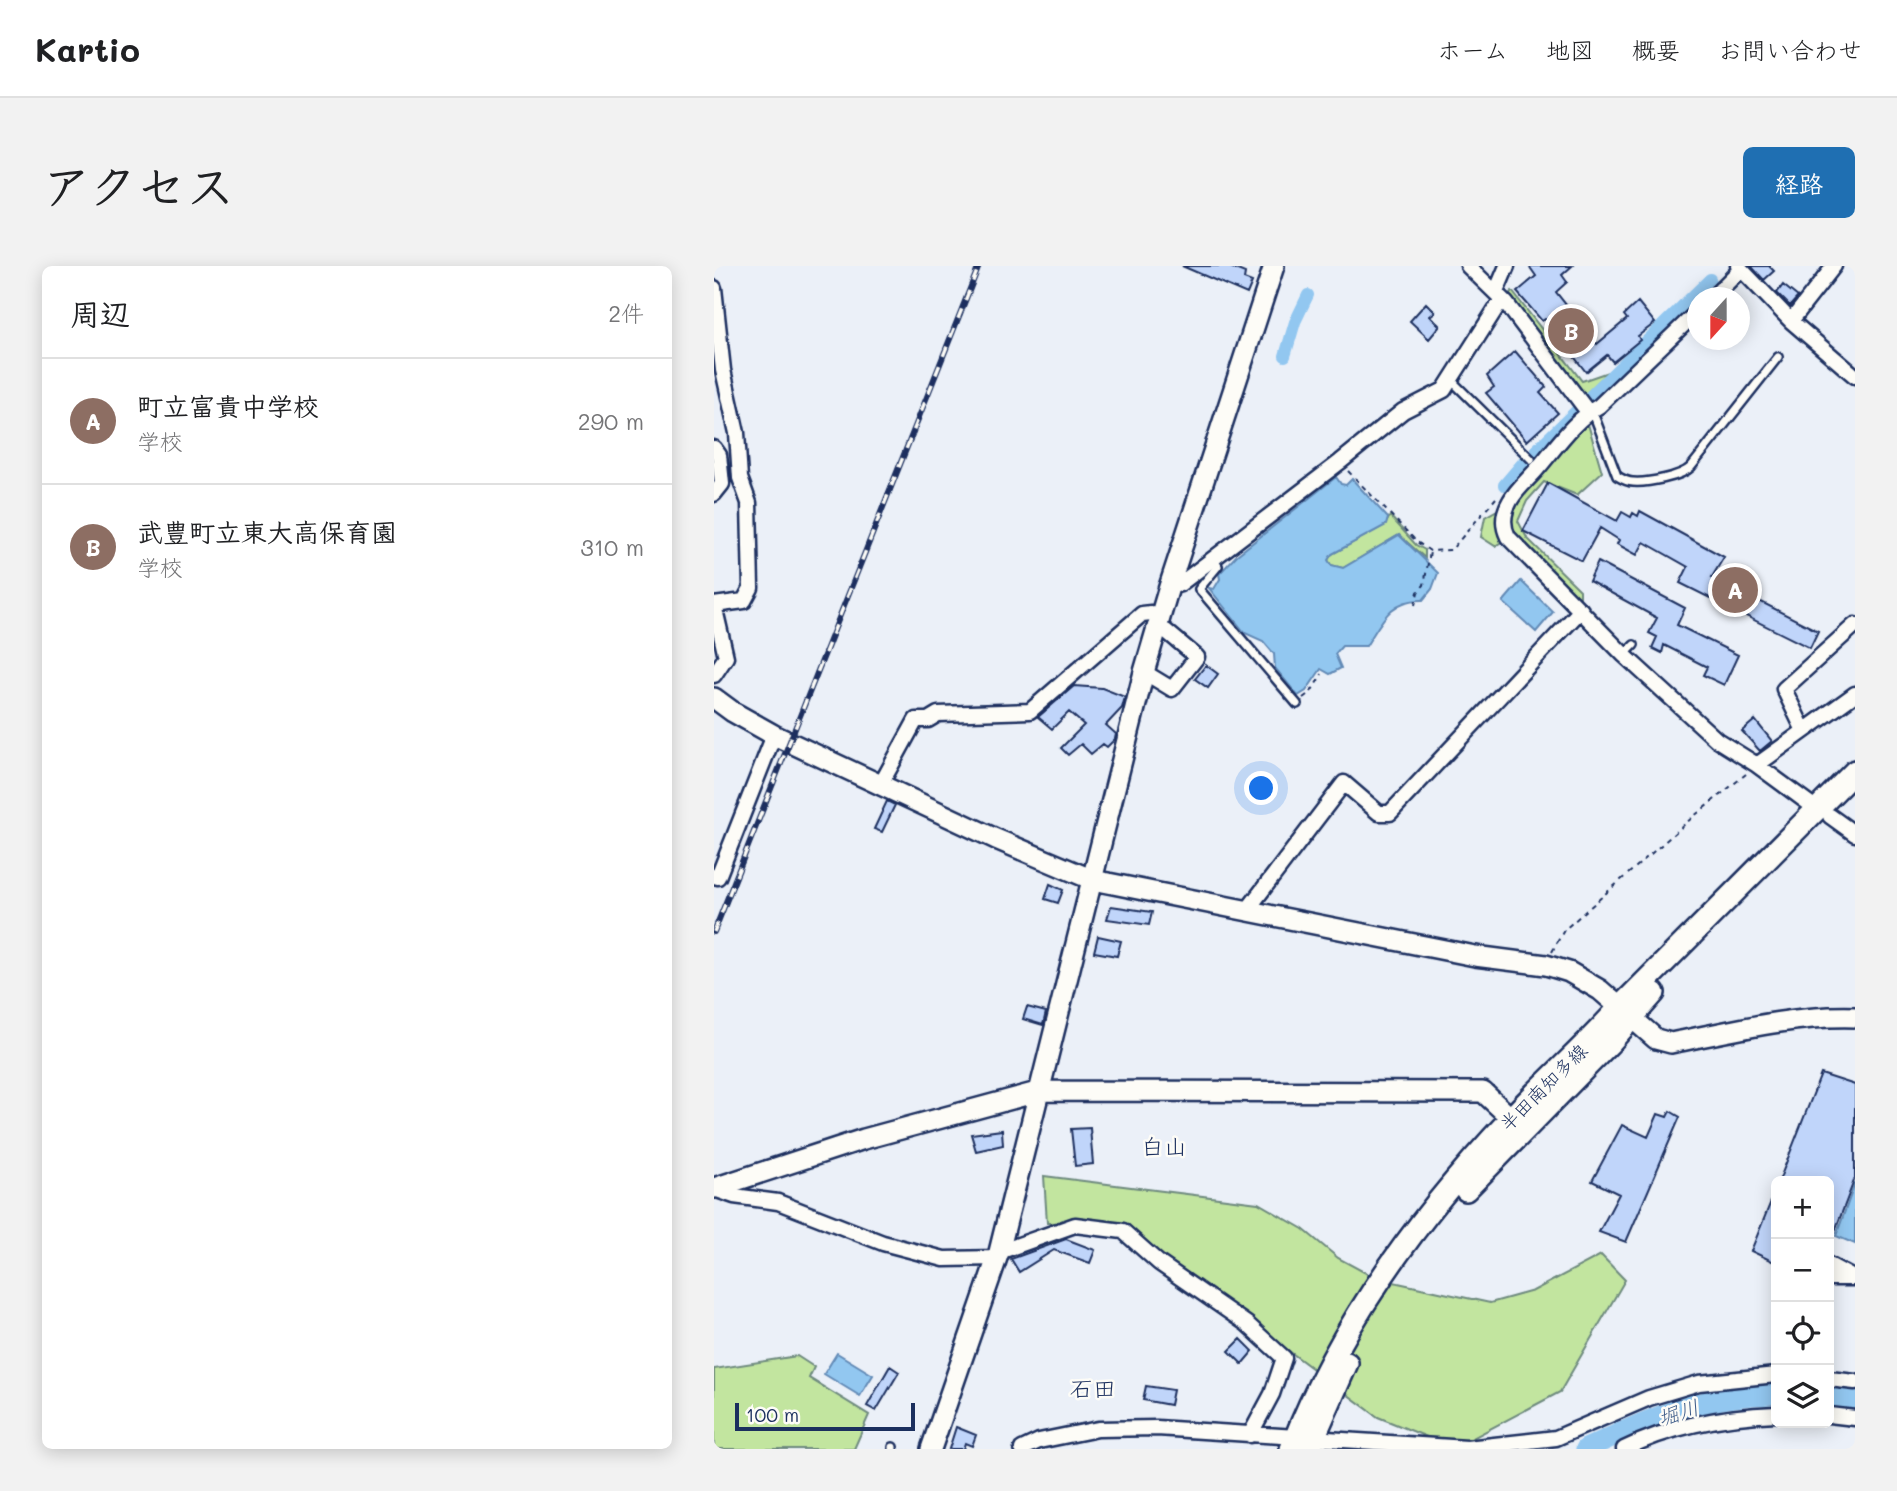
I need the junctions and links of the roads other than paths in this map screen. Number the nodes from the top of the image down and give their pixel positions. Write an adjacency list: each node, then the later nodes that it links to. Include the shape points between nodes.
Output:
1 (1273, 266): 19 (street)
2 (1468, 266): 8 (street)
3 (1507, 266): 8 (street)
4 (1834, 266): 9 (street)
5 (1739, 267): 6 (street); 9 (street)
6 (1722, 287)
7 (714, 288): 20 (street, via 740,478 749,503 751,588 744,601)
8 (1499, 296): 13 (street); 14 (street)
9 (1791, 321): 12 (street)
10 (1687, 322): 14 (street)
11 (1777, 357): 14 (lane, via 1683,474 1639,482 1617,476 1595,418)
12 (1855, 376)
13 (1451, 380): 16 (lane); 18 (street, via 1444,390 1403,411)
14 (1588, 412): 21 (street, via 1517,492 1504,519 1508,537)
15 (714, 448): 17 (street, via 722,484)
16 (1531, 459)
17 (714, 494)
18 (1213, 559): 19 (street); 28 (lane, via 1218,566 1199,589)
19 (1169, 587): 22 (street)
20 (714, 605): 25 (street, via 726,657)
21 (1581, 610): 31 (street, via 1629,650 1717,740); 39 (street, via 1390,813 1378,813 1344,783)
22 (1159, 623): 24 (street); 24 (street, via 1197,657 1172,689); 33 (street, via 1150,613 1142,614 1030,711 938,714 916,720)
23 (1855, 625): 29 (street, via 1784,689)
24 (1144, 672): 38 (street)
25 (714, 675)
26 (1855, 694): 29 (street)
27 (714, 698): 30 (street)
28 (1297, 704)
29 (1804, 731): 31 (street)
30 (774, 735): 33 (street); 37 (street, via 718,877)
31 (1757, 765): 35 (street)
32 (1855, 771): 35 (main road, 半田南知多線)
33 (881, 784): 38 (street)
34 (1855, 790): 35 (main road, 半田南知多線)
35 (1824, 813): 36 (street); 40 (main road, 半田南知多線)
36 (1855, 834)
37 (714, 876)
38 (1093, 880): 39 (street); 42 (street)
39 (1248, 909): 40 (street, via 1475,956 1546,965 1587,981)
40 (1625, 1013): 41 (street, via 1656,1038 1671,1043 1784,1022); 43 (main road, 半田南知多線, via 1597,1033); 56 (main road, 半田南知多線, via 1609,1044 1475,1180 1418,1248 1385,1296)
41 (1855, 1017)
42 (1041, 1090): 43 (street, via 1483,1092); 44 (street, via 864,1139); 45 (street)
43 (1511, 1118): 56 (main road, 半田南知多線, via 1433,1209 1378,1284 1337,1351)
44 (714, 1188): 45 (street, via 734,1196 778,1202 883,1243 944,1259)
45 (998, 1255): 55 (street, via 1075,1225 1123,1231 1159,1263 1247,1324 1284,1359); 58 (street)
46 (1834, 1268): 48 (street)
47 (1834, 1278): 48 (street)
48 (1854, 1278)
49 (1771, 1376): 57 (street, via 1699,1383 1649,1398)
50 (1834, 1380): 51 (street)
51 (1855, 1382)
52 (1771, 1414): 60 (street, via 1711,1420)
53 (1834, 1416): 54 (street)
54 (1855, 1418)
55 (1250, 1435): 56 (street); 59 (street, via 1098,1429)
56 (1302, 1443): 57 (street, via 1467,1448)
57 (1558, 1443)
58 (931, 1449)
59 (1022, 1449)
60 (1624, 1449)

